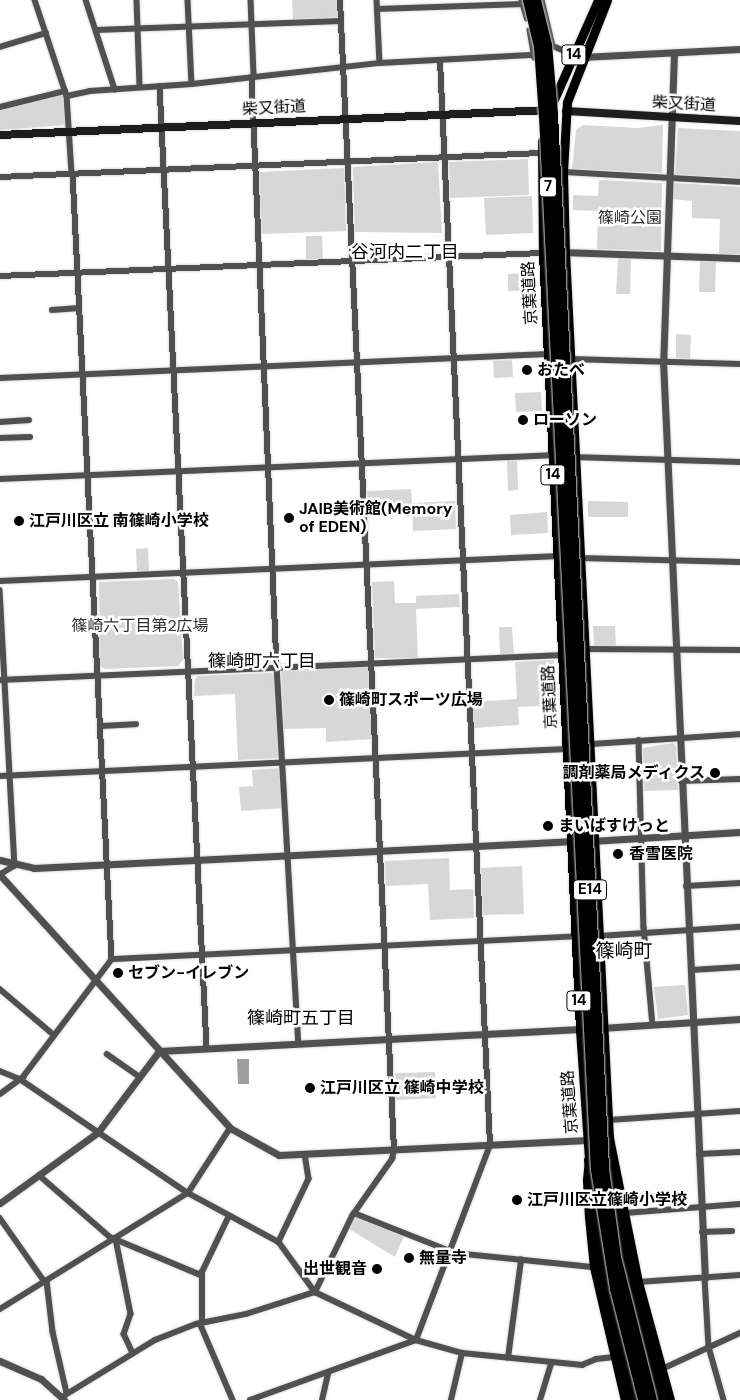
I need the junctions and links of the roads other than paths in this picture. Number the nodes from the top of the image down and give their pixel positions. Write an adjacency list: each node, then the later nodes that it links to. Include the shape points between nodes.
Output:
1 (35, 0): 19 (street)
2 (86, 0): 18 (street)
3 (137, 0): 17 (street)
4 (188, 0): 16 (street)
5 (252, 0): 15 (street)
6 (340, 0): 14 (street)
7 (377, 0): 13 (street)
8 (536, 0): 76 (highway, 7, bridge, via 551,90)
9 (542, 0): 24 (street, via 553,46)
10 (598, 0): 24 (highway, 京葉道路 / 14)
11 (607, 0): 24 (highway, 京葉道路 / 14)
12 (524, 1): 13 (street); 23 (street); 76 (highway, 7, bridge, via 541,69)
13 (377, 9): 26 (street)
14 (341, 20): 15 (street); 27 (street)
15 (252, 24): 16 (street); 28 (street)
16 (189, 26): 17 (street); 29 (street)
17 (138, 28): 18 (street); 31 (street)
18 (96, 30): 32 (street)
19 (46, 33): 20 (street); 33 (street)
20 (0, 48)
21 (740, 49): 22 (street)
22 (674, 53): 24 (street); 38 (street)
23 (535, 55): 25 (street); 35 (street, via 539,85)
24 (578, 56): 35 (highway, 京葉道路 / 14); 36 (highway, 京葉道路 / 14)
25 (440, 60): 26 (street); 37 (street)
26 (380, 63): 27 (street)
27 (343, 68): 28 (street); 39 (street)
28 (253, 77): 29 (street); 41 (street)
29 (192, 84): 30 (street)
30 (160, 86): 31 (street); 42 (street)
31 (140, 88): 32 (street)
32 (116, 89): 33 (street)
33 (66, 93): 34 (street); 43 (street)
34 (0, 107)
35 (550, 110): 37 (main road, 柴又街道); 45 (highway, 京葉道路 / 14)
36 (566, 111): 38 (main road, 柴又街道); 50 (highway, 京葉道路 / 14)
37 (443, 114): 39 (main road, 柴又街道); 46 (street)
38 (671, 116): 40 (main road, 柴又街道); 53 (street)
39 (346, 119): 41 (main road, 柴又街道); 47 (street)
40 (740, 120)
41 (254, 123): 42 (main road, 柴又街道); 48 (street)
42 (162, 127): 43 (main road, 柴又街道); 49 (street)
43 (70, 132): 44 (main road, 柴又街道); 51 (street)
44 (0, 135)
45 (541, 153): 46 (street); 56 (highway, 京葉道路 / 14)
46 (444, 158): 47 (street); 58 (street)
47 (349, 162): 48 (street); 60 (street)
48 (256, 165): 49 (street); 61 (street)
49 (163, 170): 51 (street); 62 (street)
50 (563, 172): 53 (street); 55 (highway, 京葉道路 / 14)
51 (72, 174): 52 (street); 63 (street)
52 (0, 177)
53 (669, 178): 54 (street); 57 (street)
54 (740, 182)
55 (565, 252): 57 (street); 69 (highway, 京葉道路 / 14)
56 (543, 253): 58 (street); 67 (highway, 京葉道路 / 14)
57 (666, 255): 59 (street); 70 (street)
58 (448, 256): 60 (street); 68 (street)
59 (740, 258)
60 (352, 260): 61 (street); 71 (street)
61 (260, 264): 62 (street); 73 (street)
62 (169, 268): 63 (street); 74 (street)
63 (78, 272): 64 (street); 65 (street)
64 (0, 276)
65 (79, 308): 66 (street); 75 (street)
66 (52, 310)
67 (548, 354): 68 (street); 82 (highway, 京葉道路 / 14)
68 (453, 358): 71 (street); 84 (street)
69 (571, 359): 70 (street); 83 (highway, 京葉道路 / 14)
70 (663, 361): 72 (street); 85 (street)
71 (357, 362): 73 (street); 87 (street)
72 (740, 364)
73 (264, 366): 74 (street); 88 (street)
74 (174, 370): 75 (street); 89 (street)
75 (83, 374): 77 (street); 90 (street)
76 (560, 375): 230 (highway, 京葉道路 / E14, bridge, via 595,1163 615,1289); 231 (highway, 京葉道路 / E14, bridge, via 604,1169 616,1257)
77 (0, 378)
78 (28, 420): 79 (street)
79 (0, 422)
80 (30, 437): 81 (street)
81 (0, 438)
82 (552, 454): 83 (street); 84 (street); 92 (highway, 京葉道路 / 14)
83 (576, 457): 85 (street); 93 (highway, 京葉道路 / 14)
84 (457, 458): 87 (street); 94 (street)
85 (666, 459): 86 (street); 95 (street)
86 (740, 462)
87 (363, 463): 88 (street); 97 (street)
88 (270, 467): 89 (street); 98 (street)
89 (179, 470): 90 (street); 99 (street)
90 (88, 476): 91 (street); 100 (street)
91 (0, 480)
92 (557, 556): 93 (street); 94 (street); 106 (highway, 京葉道路 / 14)
93 (580, 558): 95 (street); 103 (highway, 京葉道路 / 14)
94 (462, 561): 97 (street); 107 (street)
95 (672, 561): 96 (street); 104 (street)
96 (740, 562)
97 (367, 565): 98 (street); 108 (street)
98 (274, 569): 99 (street); 109 (street)
99 (184, 572): 100 (street); 110 (street)
100 (92, 578): 101 (street); 111 (street)
101 (0, 581)
102 (0, 590): 112 (street)
103 (586, 649): 104 (street); 118 (highway, 京葉道路 / 14)
104 (676, 650): 105 (street); 116 (street)
105 (740, 650)
106 (563, 655): 107 (street); 119 (highway, 京葉道路 / 14)
107 (467, 659): 108 (street); 120 (street)
108 (372, 662): 109 (street); 121 (street)
109 (277, 666): 110 (street); 122 (street)
110 (189, 671): 111 (street); 123 (street)
111 (97, 674): 112 (street); 114 (street)
112 (2, 680): 125 (street)
113 (136, 724): 114 (street)
114 (100, 726): 124 (street)
115 (740, 734): 116 (street)
116 (680, 737): 117 (street); 128 (street)
117 (639, 740): 118 (street); 131 (street)
118 (591, 744): 132 (highway, 京葉道路 / 14)
119 (567, 748): 120 (street); 133 (highway, 京葉道路 / 14)
120 (472, 754): 121 (street); 134 (street)
121 (376, 758): 122 (street); 135 (street)
122 (284, 762): 123 (street); 136 (street)
123 (194, 767): 124 (street); 138 (street)
124 (102, 770): 125 (street); 139 (street)
125 (10, 775): 126 (street); 140 (street)
126 (0, 776)
127 (740, 779): 128 (street)
128 (681, 781): 130 (street)
129 (740, 832): 130 (street)
130 (684, 836): 131 (street); 143 (street)
131 (641, 838): 132 (street); 146 (street)
132 (594, 841): 133 (street); 148 (highway, 京葉道路 / 14)
133 (571, 842): 134 (street); 147 (highway, 京葉道路 / 14)
134 (476, 847): 135 (street); 149 (street)
135 (380, 852): 136 (street); 150 (street)
136 (290, 856): 138 (street); 151 (street)
137 (0, 860): 140 (street)
138 (198, 861): 139 (street); 152 (street)
139 (106, 865): 140 (street); 153 (street)
140 (15, 866): 141 (street)
141 (0, 875): 156 (street)
142 (740, 883): 143 (street)
143 (686, 886): 145 (street)
144 (740, 927): 145 (street)
145 (688, 930): 146 (street); 155 (street)
146 (646, 934): 148 (street); 160 (street)
147 (576, 936): 149 (street); 162 (highway, 京葉道路 / 14)
148 (599, 936): 161 (highway, 京葉道路 / 14)
149 (480, 942): 150 (street); 164 (street)
150 (385, 946): 151 (street); 165 (street)
151 (294, 950): 152 (street); 166 (street)
152 (203, 955): 153 (street); 167 (street)
153 (112, 959): 156 (street)
154 (740, 967): 155 (street)
155 (691, 970): 159 (street)
156 (95, 980): 163 (street); 168 (street)
157 (0, 989): 163 (street)
158 (740, 1019): 159 (street)
159 (693, 1022): 160 (street); 175 (street)
160 (653, 1025): 161 (street)
161 (604, 1028): 162 (street); 176 (highway, 京葉道路 / 14)
162 (580, 1030): 164 (street); 180 (highway, 京葉道路 / 14)
163 (54, 1035): 172 (street)
164 (484, 1035): 165 (street); 181 (street)
165 (390, 1039): 166 (street); 182 (street)
166 (298, 1043): 167 (street)
167 (207, 1048): 168 (street)
168 (160, 1051): 171 (street); 177 (street)
169 (107, 1054): 171 (street)
170 (0, 1071): 172 (street)
171 (140, 1077): 178 (street)
172 (20, 1079): 173 (street); 178 (street)
173 (0, 1094)
174 (740, 1111): 175 (street)
175 (697, 1113): 176 (street); 185 (street)
176 (609, 1120): 179 (highway, 京葉道路 / 14)
177 (230, 1128): 184 (street, via 279,1155); 188 (street)
178 (98, 1132): 187 (street); 188 (street)
179 (609, 1138): 193 (highway, 京葉道路 / 14); 220 (highway, via 610,1168 622,1246)
180 (588, 1140): 181 (street); 186 (highway, 京葉道路 / 14)
181 (490, 1145): 182 (street); 200 (street)
182 (394, 1150): 184 (street); 192 (street, via 392,1158)
183 (740, 1152): 185 (street)
184 (306, 1154): 199 (street, via 309,1179)
185 (699, 1154): 191 (street)
186 (590, 1160): 202 (highway, 京葉道路 / 14, via 586,1180); 229 (highway, via 600,1252)
187 (39, 1176): 189 (street); 198 (street)
188 (188, 1193): 194 (street); 198 (street)
189 (0, 1203)
190 (740, 1204): 191 (street)
191 (701, 1207): 193 (street); 197 (street)
192 (354, 1213): 200 (street); 208 (street)
193 (625, 1213): 207 (highway, 京葉道路 / 14)
194 (229, 1216): 199 (street); 203 (street)
195 (0, 1218): 206 (street)
196 (732, 1231): 197 (street)
197 (702, 1232): 205 (street)
198 (116, 1239): 203 (street); 206 (street); 214 (street, via 131,1314 124,1334)
199 (279, 1242): 208 (street)
200 (451, 1250): 201 (street); 212 (street)
201 (521, 1260): 202 (street); 217 (street)
202 (594, 1267): 216 (highway, 京葉道路 / 14)
203 (201, 1275): 210 (street)
204 (740, 1275): 205 (street)
205 (704, 1278): 207 (street); 213 (street)
206 (46, 1281): 209 (street); 222 (street)
207 (638, 1282): 220 (highway, 京葉道路 / 14)
208 (316, 1292): 210 (street, via 246,1314); 212 (street)
209 (0, 1309)
210 (201, 1323): 214 (street, via 155,1340); 223 (street)
211 (740, 1333): 213 (street)
212 (416, 1340): 215 (street); 221 (street)
213 (709, 1348): 220 (street); 234 (street)
214 (133, 1353): 222 (street)
215 (462, 1353): 217 (street); 226 (street)
216 (614, 1357): 219 (street, via 596,1359 582,1366); 228 (highway, 京葉道路 / 14)
217 (508, 1358): 219 (street)
218 (0, 1361): 222 (street, via 42,1379)
219 (551, 1364): 227 (street)
220 (657, 1370): 232 (highway); 233 (highway, 京葉道路 / 14)
221 (328, 1373): 224 (street); 225 (street)
222 (64, 1397)
223 (234, 1400)
224 (250, 1400)
225 (323, 1400)
226 (451, 1400)
227 (540, 1400)
228 (625, 1400)
229 (634, 1400)
230 (644, 1400)
231 (652, 1400)
232 (661, 1400)
233 (670, 1400)
234 (724, 1400)

